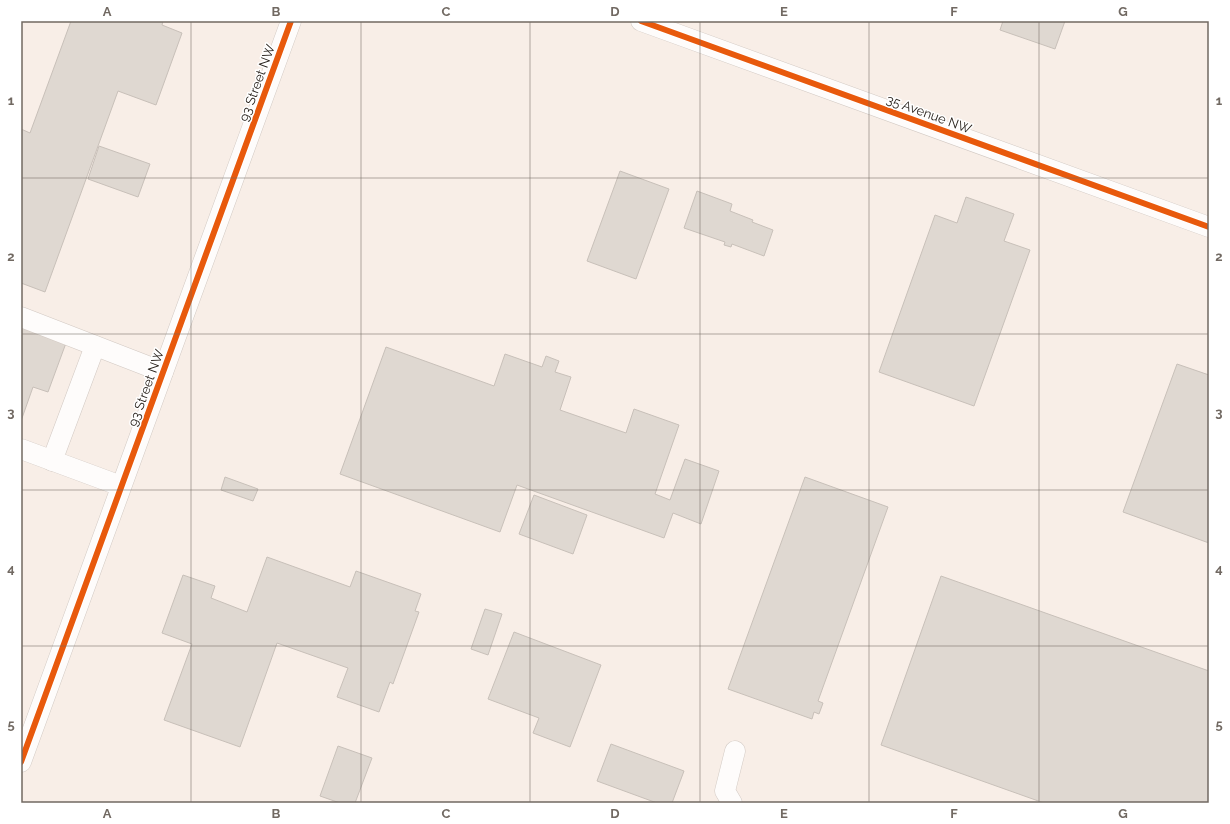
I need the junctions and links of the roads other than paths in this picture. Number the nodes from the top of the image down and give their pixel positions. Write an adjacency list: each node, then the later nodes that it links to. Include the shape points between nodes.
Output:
1 (291, 21): 6 (street, 93 Street NW)
2 (641, 21): 3 (street, 35 Avenue NW)
3 (1209, 227)
4 (21, 317): 5 (street)
5 (95, 346): 6 (street); 8 (street)
6 (163, 372): 9 (street, 93 Street NW)
7 (21, 449): 8 (street)
8 (52, 460): 9 (street)
9 (122, 486): 11 (street, 93 Street NW)
10 (735, 751): 12 (street, via 725,791)
11 (21, 762)
12 (732, 803)

